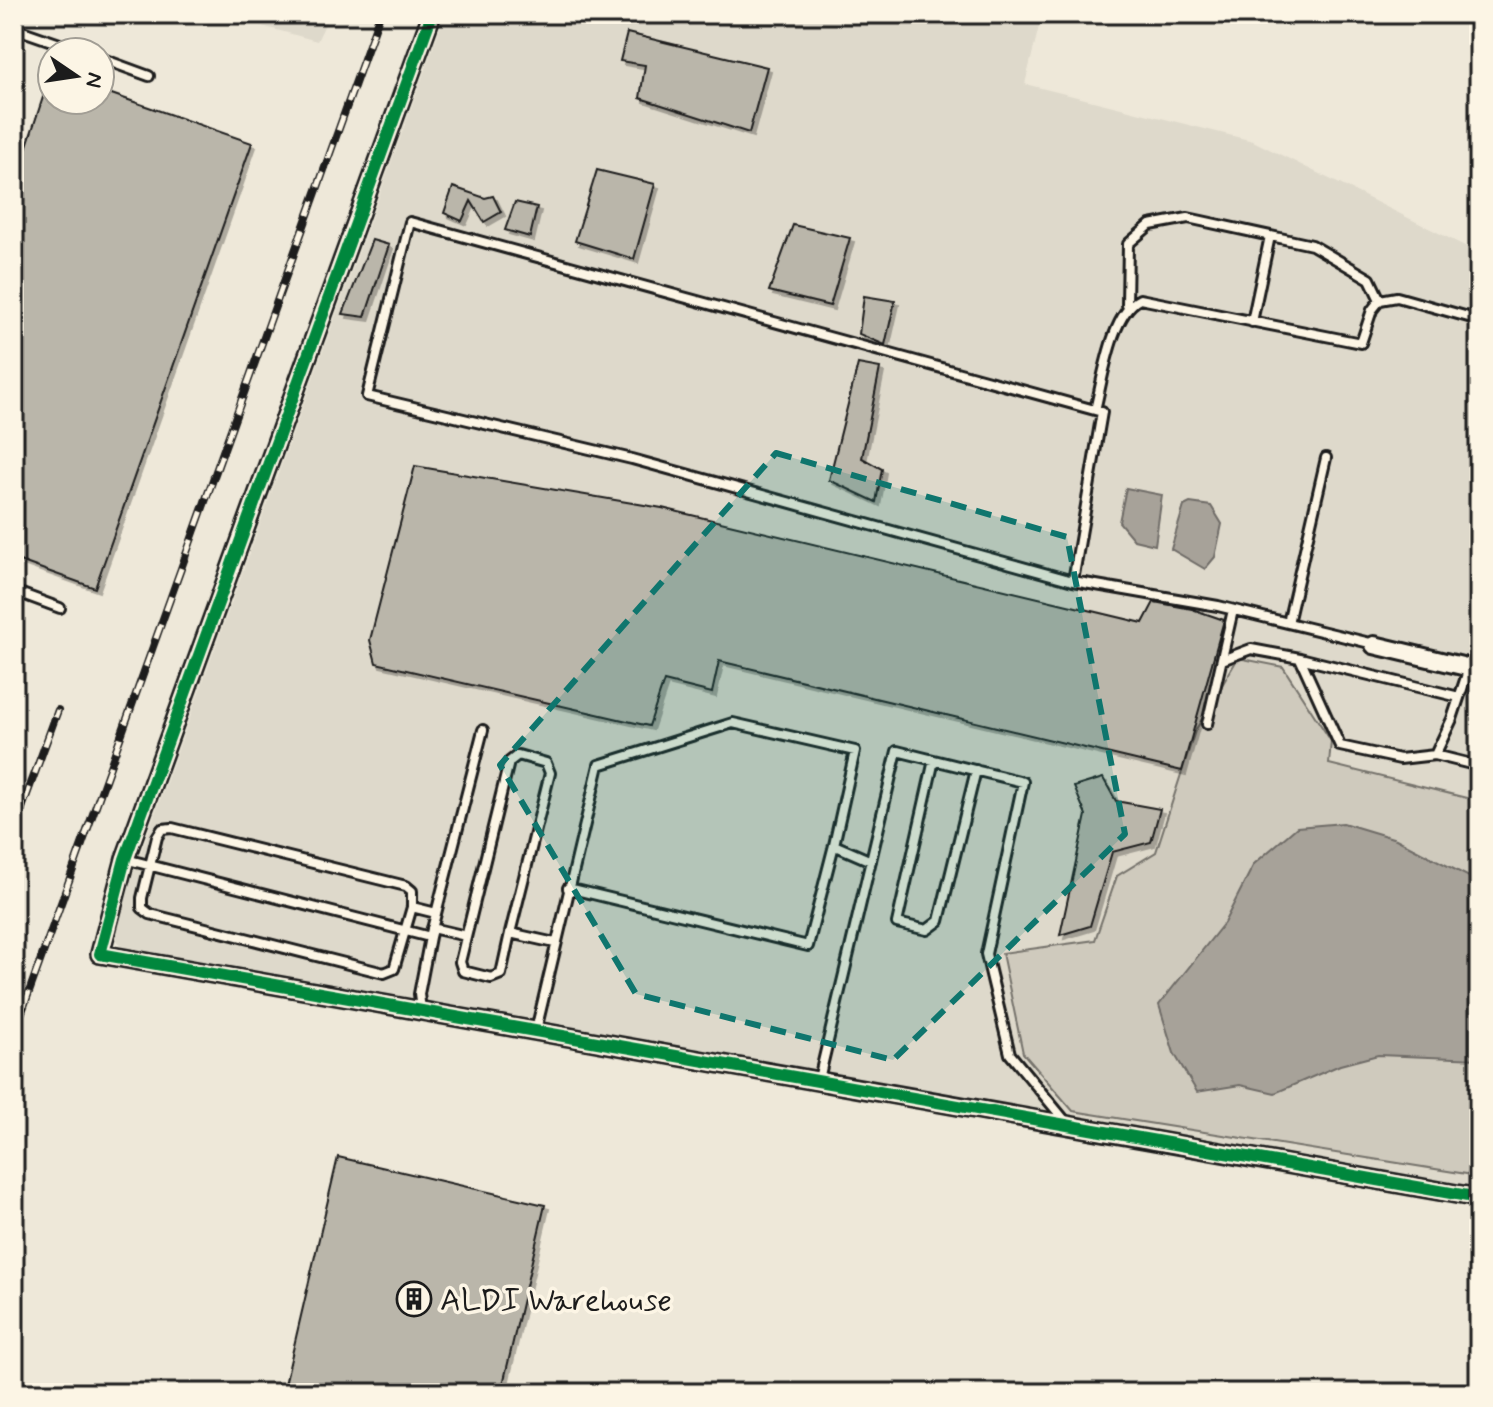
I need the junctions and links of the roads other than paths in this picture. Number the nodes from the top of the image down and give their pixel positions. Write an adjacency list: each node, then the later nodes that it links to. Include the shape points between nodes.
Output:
1 (432, 14): 30 (street)
2 (14, 28): 3 (lane)
3 (37, 36)
4 (116, 64): 5 (lane)
5 (149, 76)
6 (1270, 236): 7 (lane, via 1312,245 1370,279); 8 (lane, via 1188,218 1150,225 1128,244); 10 (lane)
7 (1380, 300): 9 (lane, via 1397,297); 10 (lane, via 1361,343)
8 (1127, 305): 10 (lane, via 1140,299); 11 (lane)
9 (1479, 320)
10 (1252, 322)
11 (1095, 410): 13 (lane, via 1102,412); 13 (lane, via 410,222 367,396 632,459)
12 (1326, 458): 17 (lane)
13 (1073, 581): 16 (lane)
14 (14, 591): 15 (lane)
15 (60, 608)
16 (1233, 610): 17 (lane); 20 (lane)
17 (1288, 623): 18 (lane)
18 (1374, 645): 21 (street)
19 (1300, 658): 20 (lane, via 1251,649); 22 (lane); 25 (lane, via 1340,746 1400,759)
20 (1222, 660): 23 (lane)
21 (1474, 669): 22 (lane)
22 (1459, 697): 25 (lane)
23 (1207, 724)
24 (483, 730): 35 (lane)
25 (1435, 755): 27 (lane)
26 (934, 760): 28 (lane); 28 (lane, via 897,923 927,930 939,921); 31 (lane, via 897,751)
27 (1479, 766)
28 (976, 770): 44 (lane, via 1023,782 986,954 1010,1054)
29 (834, 845): 31 (lane); 33 (lane, via 808,946); 33 (lane, via 855,751 733,723 599,765)
30 (125, 859): 32 (lane); 41 (street, via 100,954)
31 (871, 861): 43 (lane)
32 (149, 867): 34 (lane, via 157,837 162,829 172,828 406,886 412,891); 36 (lane); 36 (lane, via 142,908 223,933 384,973 394,969)
33 (568, 888): 40 (lane)
34 (412, 907): 35 (lane); 36 (lane)
35 (436, 913): 37 (lane)
36 (406, 931): 37 (lane)
37 (431, 933): 39 (lane); 41 (lane, via 419,994)
38 (510, 933): 39 (lane, via 501,974 491,978 463,971); 39 (lane, via 550,773 546,763 518,755 509,762); 40 (lane)
39 (466, 936)
40 (555, 943): 42 (lane)
41 (421, 1010): 42 (street)
42 (536, 1030): 43 (street)
43 (819, 1079): 44 (street)
44 (1066, 1123): 45 (street)
45 (1479, 1198)

